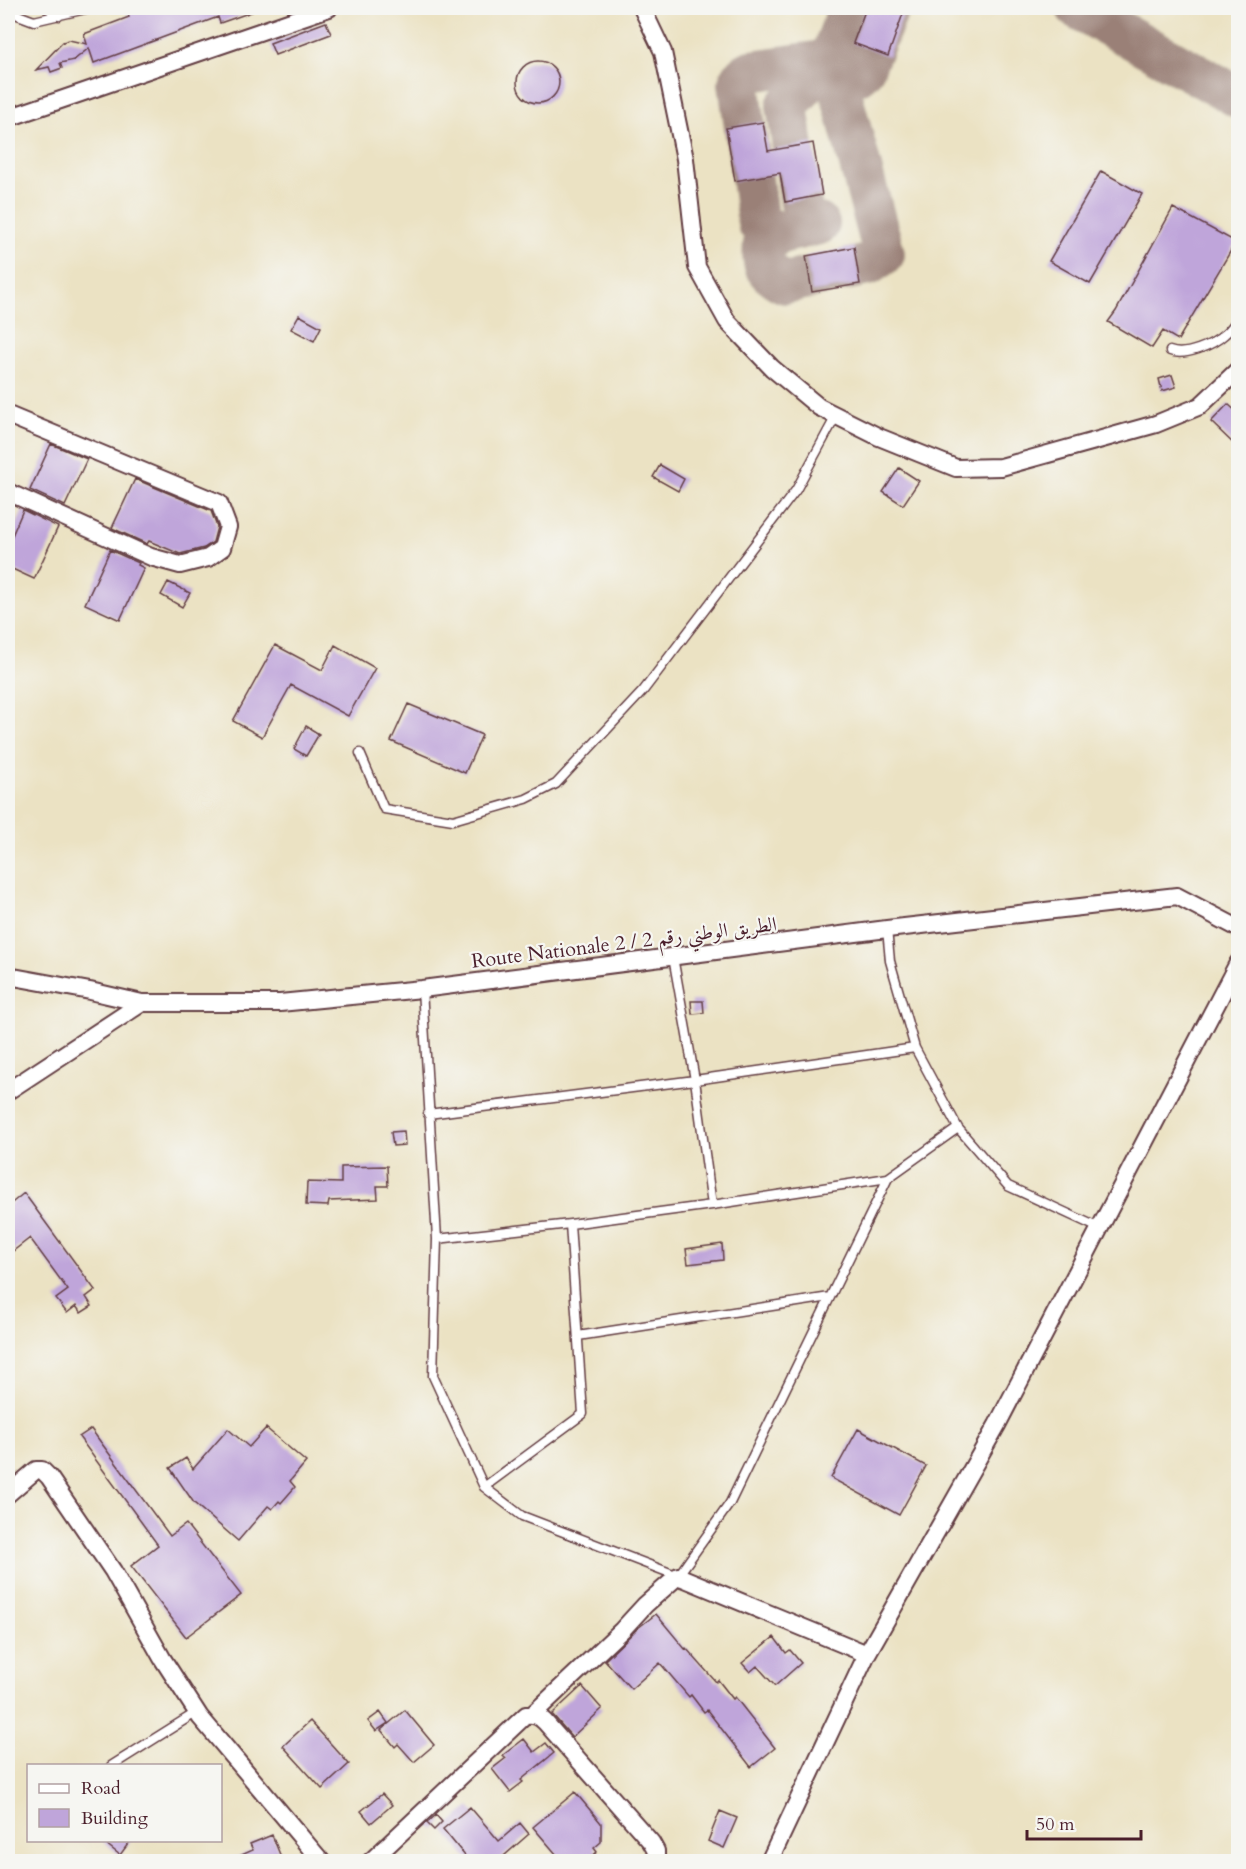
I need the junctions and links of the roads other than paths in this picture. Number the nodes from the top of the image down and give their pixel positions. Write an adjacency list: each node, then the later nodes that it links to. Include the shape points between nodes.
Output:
1 (14, 8): 6 (lane, via 18,15 34,21)
2 (47, 8): 6 (lane)
3 (90, 8): 6 (lane)
4 (327, 8): 7 (street)
5 (642, 8): 12 (street, via 663,52 685,159 697,267 727,321 772,368)
6 (59, 16)
7 (8, 118)
8 (1239, 319): 9 (lane, via 1224,335 1203,347 1177,354)
9 (1170, 351)
10 (1239, 370): 12 (street, via 1200,406 1156,424 1001,467 956,468)
11 (8, 415): 13 (street, via 219,503 228,526 222,548 208,558 180,565 151,557)
12 (836, 416): 14 (lane, via 796,490 650,682 556,784 526,799 453,820 384,809)
13 (8, 492)
14 (360, 753)
15 (1239, 928): 16 (street, Route Nationale 2 / الطريق الوطني رقم 2, via 1177,896)
16 (887, 929): 17 (street, Route Nationale 2 / الطريق الوطني رقم 2); 22 (lane, via 890,961)
17 (673, 957): 20 (street, Route Nationale 2 / الطريق الوطني رقم 2); 23 (lane)
18 (1239, 963): 30 (street)
19 (8, 976): 21 (street, Route Nationale 2 / الطريق الوطني رقم 2)
20 (422, 989): 21 (street, Route Nationale 2 / الطريق الوطني رقم 2, via 280,1003); 25 (lane)
21 (142, 1003): 24 (street)
22 (915, 1048): 23 (lane); 26 (lane)
23 (695, 1080): 25 (lane); 28 (lane)
24 (8, 1091)
25 (428, 1114): 31 (lane)
26 (958, 1128): 27 (lane); 30 (lane, via 1008,1186)
27 (888, 1178): 28 (lane); 32 (lane)
28 (712, 1205): 29 (lane)
29 (570, 1224): 31 (lane); 33 (lane)
30 (1099, 1228): 37 (street, via 997,1425)
31 (437, 1239): 34 (lane, via 434,1376)
32 (830, 1297): 33 (lane); 36 (lane, via 730,1503)
33 (578, 1336): 34 (lane, via 583,1414)
34 (484, 1487): 36 (lane, via 522,1516)
35 (8, 1494): 38 (street, via 36,1470 43,1470 113,1571)
36 (678, 1576): 37 (street); 39 (street)
37 (867, 1654): 44 (street)
38 (197, 1712): 40 (lane); 41 (street)
39 (533, 1714): 42 (street, via 526,1715); 43 (street, via 545,1722 651,1842)
40 (114, 1764)
41 (322, 1862)
42 (370, 1862)
43 (656, 1862)
44 (769, 1862)

